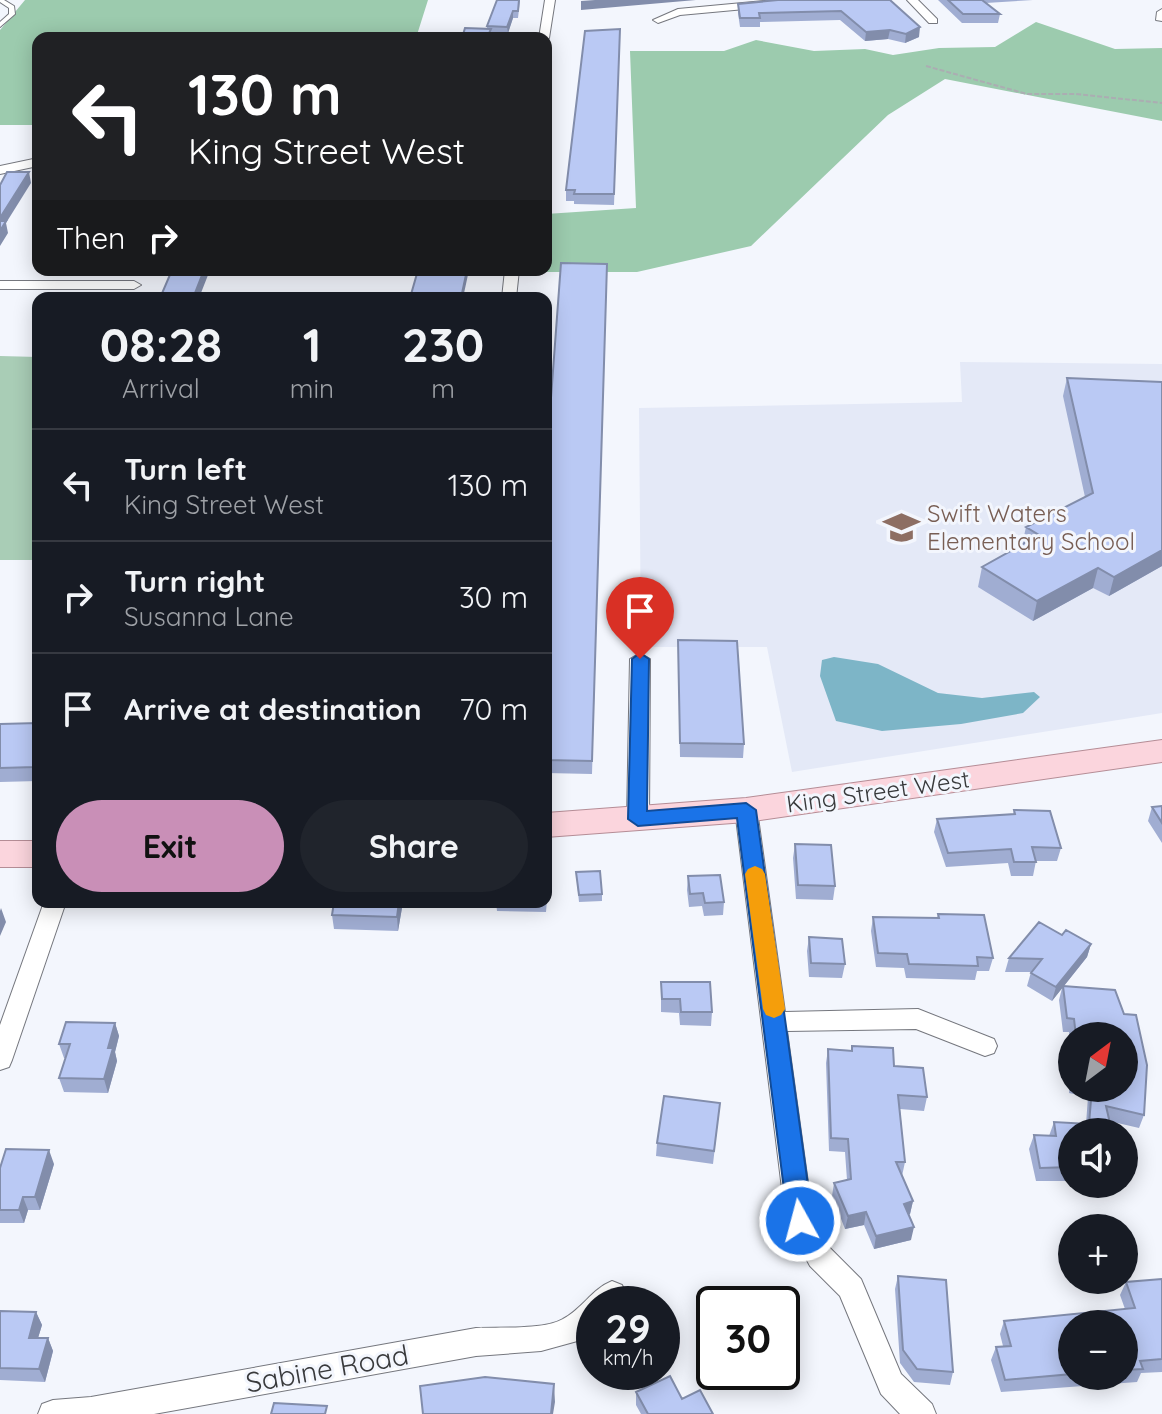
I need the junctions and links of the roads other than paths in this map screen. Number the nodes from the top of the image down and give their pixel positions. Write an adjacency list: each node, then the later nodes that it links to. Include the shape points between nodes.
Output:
1 (0, 0): 7 (lane, via 12,7 12,14)
2 (550, 0): 8 (street)
3 (809, 0): 5 (street, via 678,12)
4 (912, 0): 6 (street)
5 (658, 20)
6 (933, 21)
7 (0, 25)
8 (545, 32)
9 (32, 163): 10 (street)
10 (0, 170)
11 (0, 285): 12 (street)
12 (131, 291)
13 (640, 659): 16 (street)
14 (1162, 751): 15 (main road, King Street West)
15 (746, 810): 16 (main road, King Street West); 21 (street)
16 (638, 819): 17 (main road, King Street West)
17 (552, 825)
18 (0, 854): 19 (main road)
19 (32, 854)
20 (53, 908): 23 (street)
21 (776, 1022): 22 (street, via 918,1019); 26 (street, via 800,1221 820,1257 851,1288 891,1384)
22 (985, 1046)
23 (0, 1060)
24 (576, 1326): 25 (street, Sabine Road, via 541,1338 476,1342)
25 (53, 1414)
26 (921, 1414)

